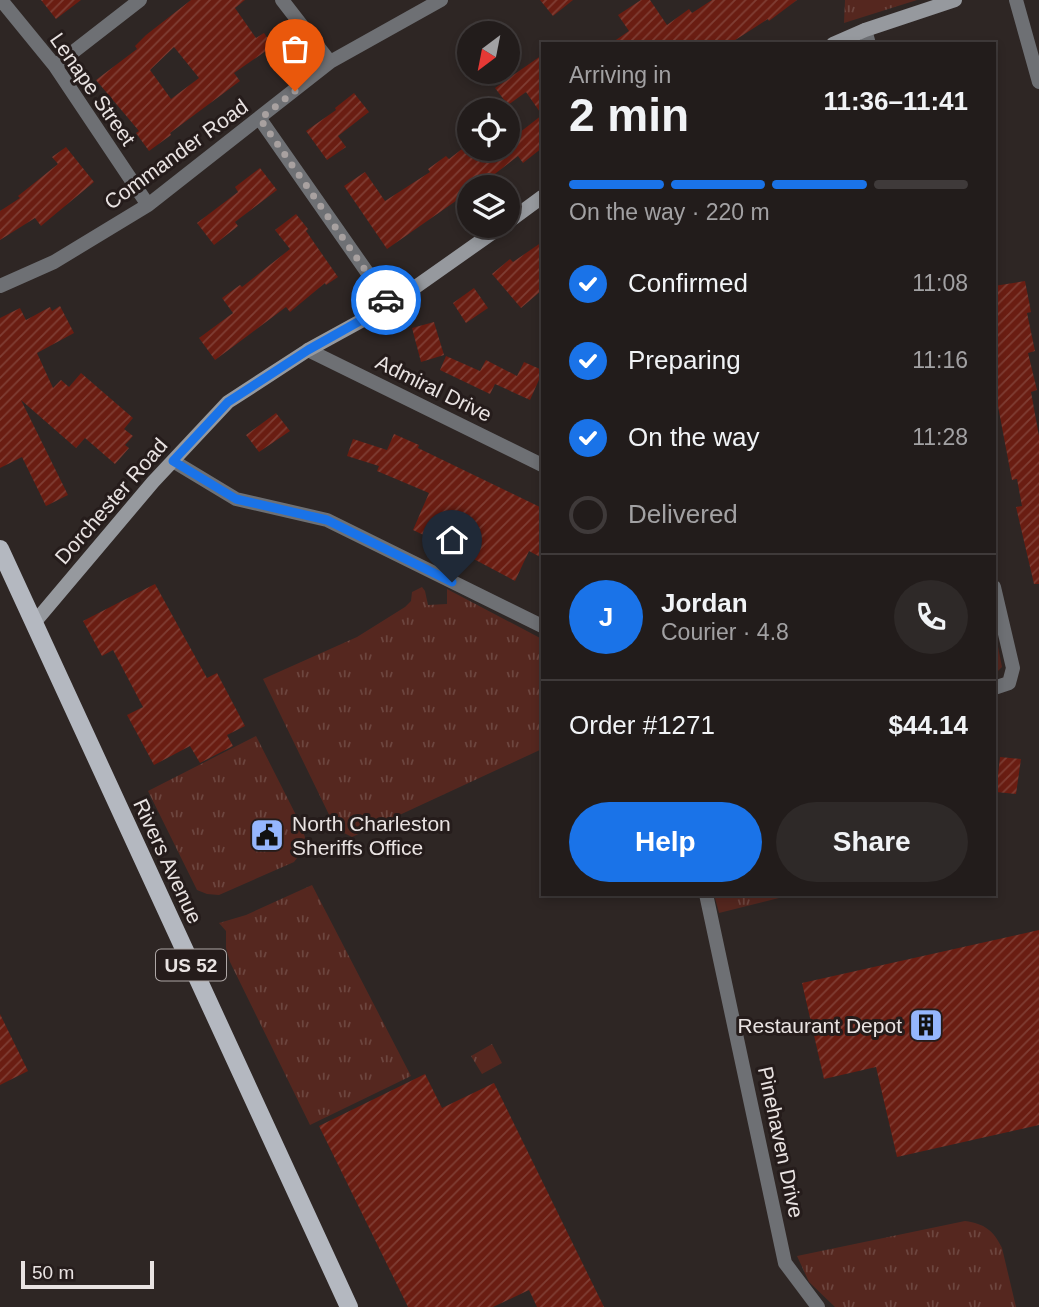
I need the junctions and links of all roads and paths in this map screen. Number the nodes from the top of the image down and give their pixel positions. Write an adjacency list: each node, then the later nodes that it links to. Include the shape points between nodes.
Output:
1 (1, 0): 10 (street, Lenape Street)
2 (140, 0): 10 (street)
3 (282, 0): 9 (street)
4 (441, 0): 9 (street, Commander Road)
5 (955, 0): 7 (main road)
6 (1016, 0): 11 (street)
7 (867, 37): 8 (main road)
8 (843, 42)
9 (330, 62): 12 (street, Commander Road)
10 (55, 66): 14 (street, Lenape Street)
11 (1039, 82)
12 (260, 119): 14 (street, Commander Road); 18 (street)
13 (541, 198): 15 (main road)
14 (148, 205): 17 (street, Commander Road, via 54,262)
15 (520, 213)
16 (485, 238): 18 (main road, Dorchester Road)
17 (0, 286)
18 (390, 304): 19 (main road, Dorchester Road)
19 (308, 350): 20 (main road, Dorchester Road, via 228,402); 21 (street, Admiral Drive)
20 (173, 461): 24 (main road, Dorchester Road); 25 (street, via 236,499 327,520)
21 (541, 465)
22 (0, 549): 24 (main road, Rivers Avenue / US 52)
23 (996, 596): 26 (street, via 1013,668 1009,683)
24 (34, 623): 28 (main road, Rivers Avenue / US 52)
25 (541, 626)
26 (996, 687)
27 (706, 896): 29 (street, Pinehaven Drive, via 785,1263)
28 (349, 1307)
29 (818, 1307)

